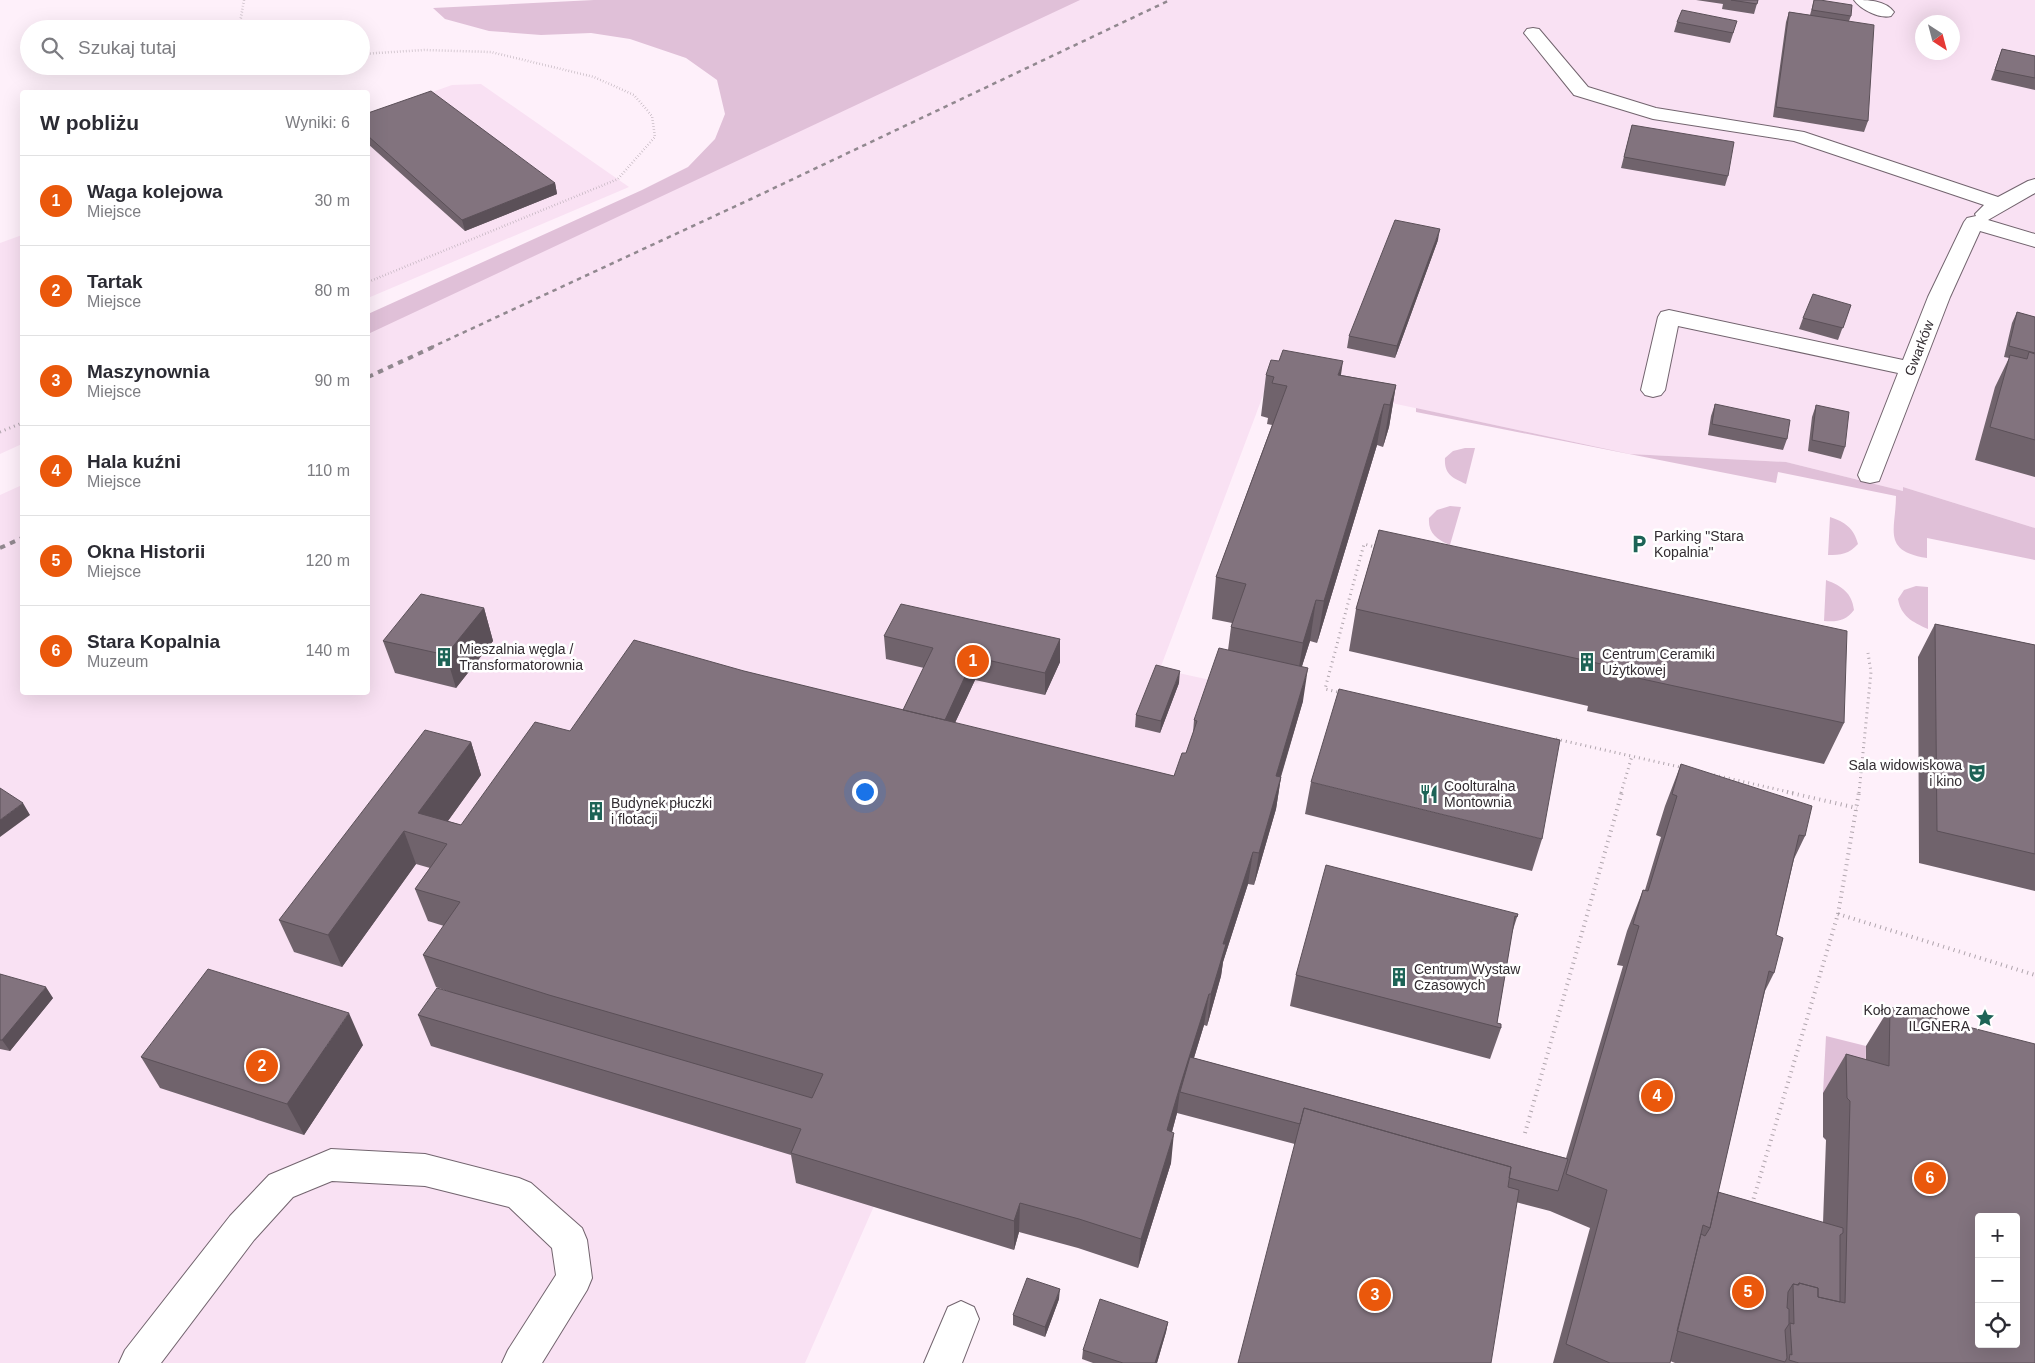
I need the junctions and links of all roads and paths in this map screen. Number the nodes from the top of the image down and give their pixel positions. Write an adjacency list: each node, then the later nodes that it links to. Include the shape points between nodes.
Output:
1 (244, 0): 4 (path)
2 (1863, 0): 3 (lane)
3 (1885, 12)
4 (241, 20)
5 (1533, 33): 8 (lane, via 1581,91 1653,113 1797,136)
6 (370, 53): 11 (path, via 424,50 491,52 594,77 634,94 652,116 656,137 618,179)
7 (2035, 185): 8 (lane)
8 (2000, 204): 9 (lane)
9 (1974, 222): 10 (lane); 12 (lane, Gwarków, via 1939,297)
10 (2035, 241)
11 (370, 281)
12 (1911, 369): 13 (lane, via 1670,317); 16 (lane, Gwarków)
13 (1653, 390)
14 (20, 424): 15 (path)
15 (0, 432)
16 (1870, 475)
17 (1380, 548): 19 (path, via 1364,544 1326,689)
18 (1868, 653): 24 (path, via 1870,672)
19 (1345, 693)
20 (1546, 737): 21 (path)
21 (1632, 756): 22 (path); 27 (path)
22 (1689, 769)
23 (1707, 774): 24 (path)
24 (1857, 808): 25 (path)
25 (1838, 914): 26 (path); 28 (path)
26 (2035, 975)
27 (1525, 1133)
28 (1752, 1205)
29 (961, 1319): 32 (lane)
30 (138, 1363): 31 (lane, via 242,1228 281,1186 332,1165 425,1170 520,1194 570,1240 574,1278)
31 (521, 1363)
32 (943, 1363)

